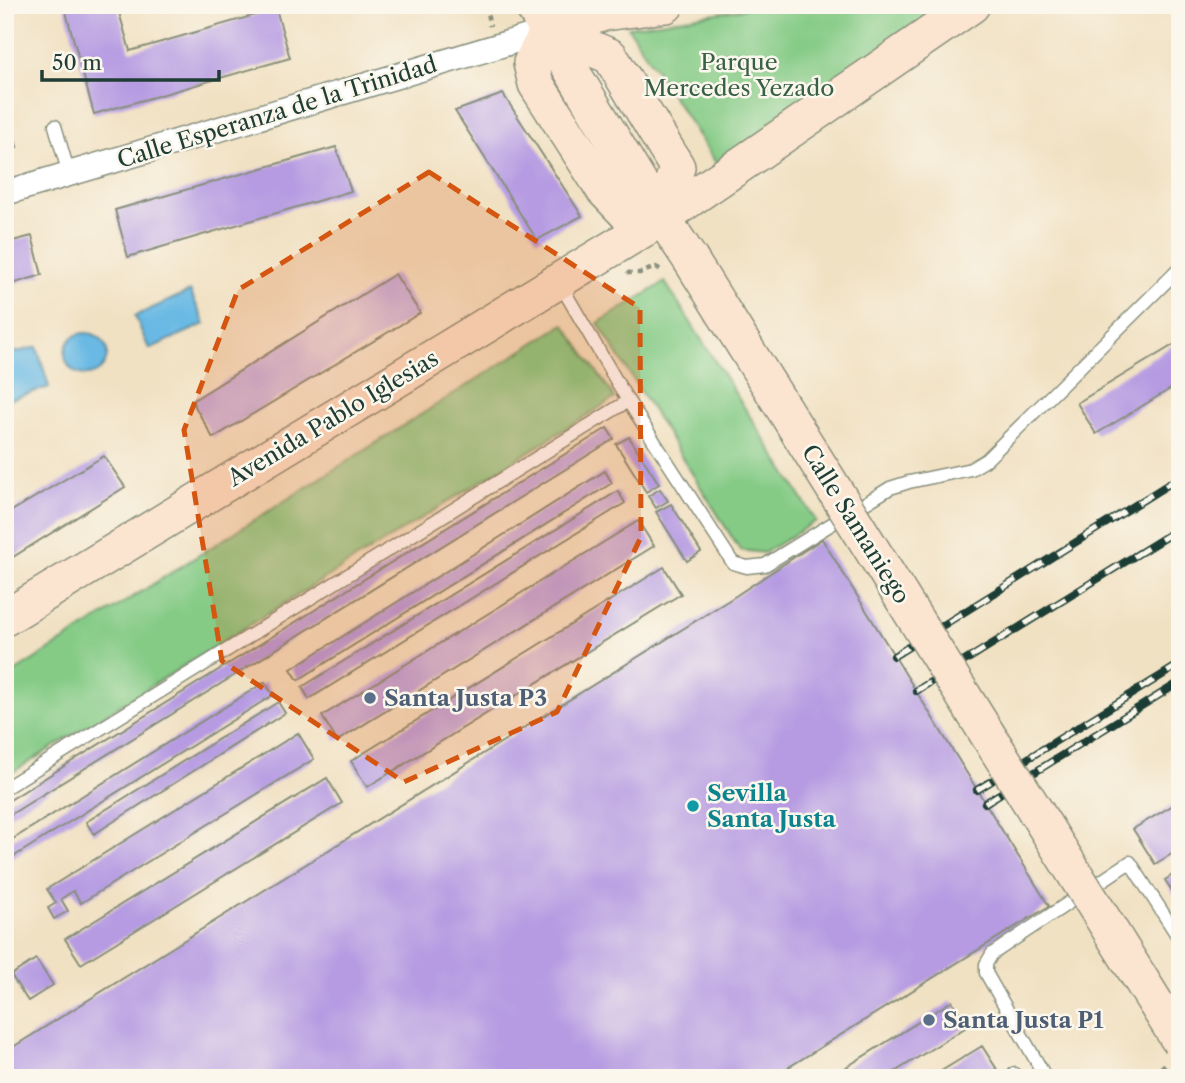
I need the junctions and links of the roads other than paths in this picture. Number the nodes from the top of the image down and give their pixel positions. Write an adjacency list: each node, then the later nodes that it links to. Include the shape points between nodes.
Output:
1 (666, 5): 3 (main road)
2 (966, 6): 8 (main road, Avenida Pablo Iglesias)
3 (540, 18): 5 (street, Calle Esperanza de la Trinidad); 6 (main road, via 531,63 536,84); 8 (main road, Calle Samaniego)
4 (55, 126): 5 (lane)
5 (69, 174): 7 (street, Calle Esperanza de la Trinidad)
6 (602, 188): 8 (main road, via 627,214); 9 (main road)
7 (5, 193)
8 (662, 218): 9 (main road, Avenida Pablo Iglesias); 16 (main road, Calle Samaniego, bridge, via 679,267)
9 (618, 255): 11 (main road, Avenida Pablo Iglesias)
10 (1180, 268): 12 (lane, via 986,460 971,470 890,488 765,565 747,568 733,563)
11 (558, 280): 12 (lane); 13 (main road, Avenida Pablo Iglesias)
12 (628, 401): 14 (lane)
13 (5, 618)
14 (5, 788)
15 (1180, 937): 17 (lane, via 1130,862 992,954 986,973)
16 (1180, 1042)
17 (1046, 1078)

